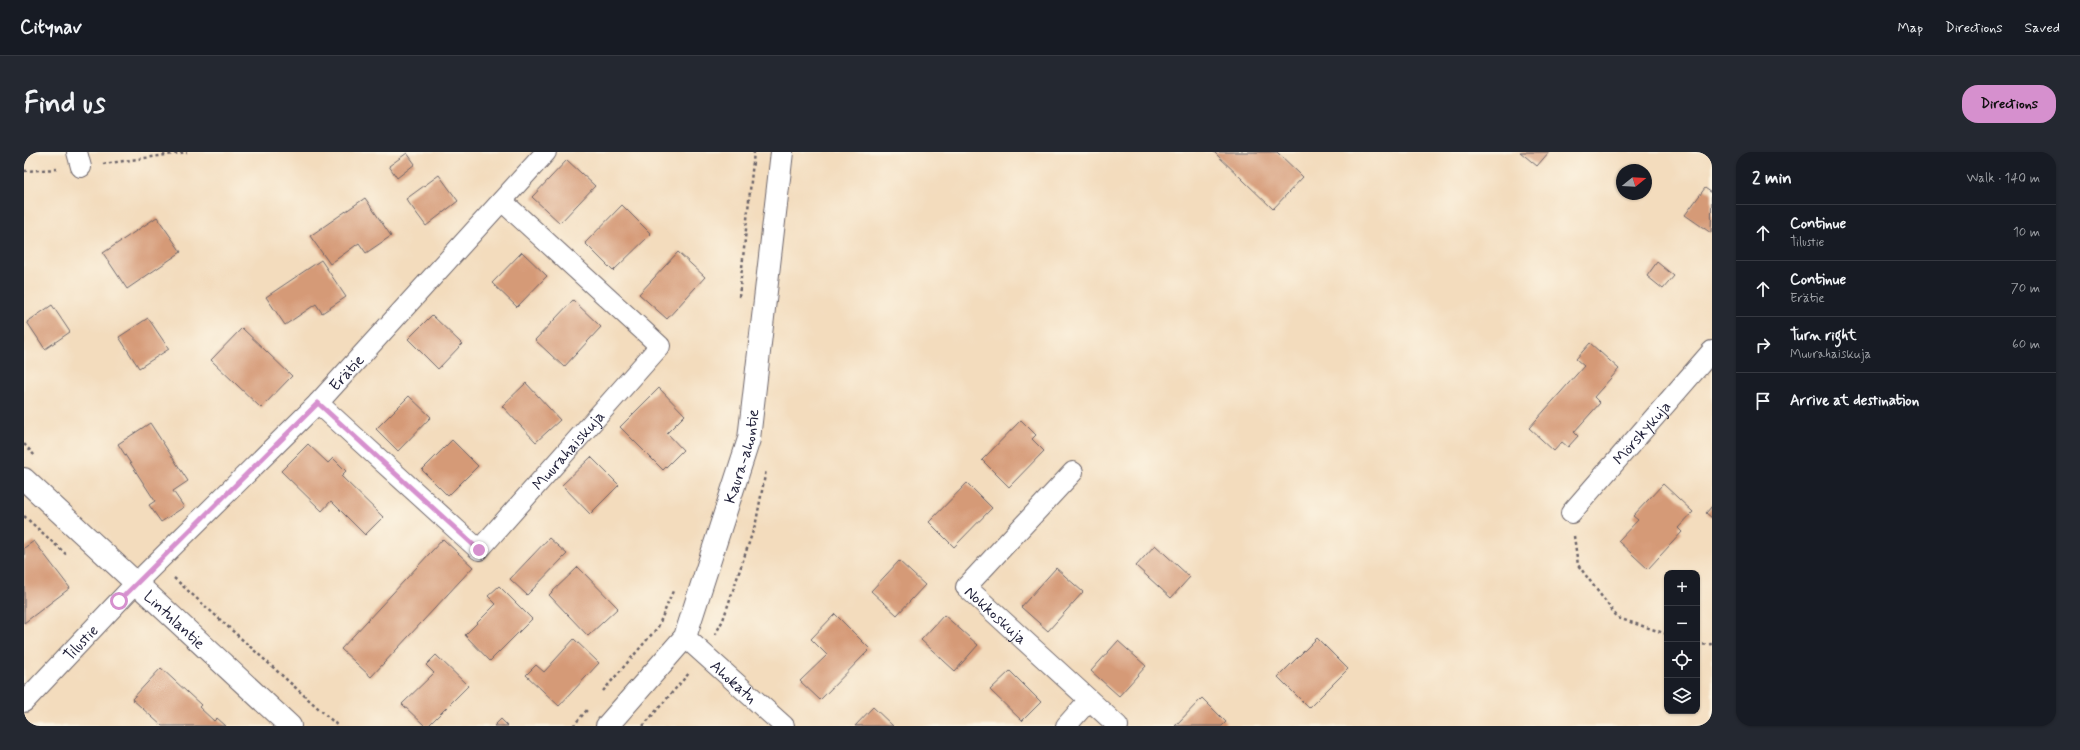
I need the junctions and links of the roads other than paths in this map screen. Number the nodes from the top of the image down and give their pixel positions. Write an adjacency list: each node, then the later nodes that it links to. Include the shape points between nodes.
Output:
1 (546, 152): 3 (street, Erätie)
2 (782, 152): 10 (street, Kaura-ahontie, via 749,439)
3 (502, 201): 5 (street, Erätie); 5 (street, Muurahaiskuja, via 660,346 479,550)
4 (1712, 351): 8 (street, Mörskykuja)
5 (318, 403): 9 (street, Erätie)
6 (1073, 472): 11 (street, Nokkoskuja, via 966,587)
7 (24, 479): 9 (street, Lintulantie)
8 (1572, 513)
9 (136, 583): 12 (street, Tilustie); 13 (street, Lintulantie)
10 (685, 637): 14 (street, Kaura-ahontie); 15 (street, Ahokatu)
11 (1089, 700): 16 (street); 17 (street, Nokkoskuja)
12 (24, 702)
13 (290, 726)
14 (607, 726)
15 (784, 726)
16 (1066, 726)
17 (1118, 726)

